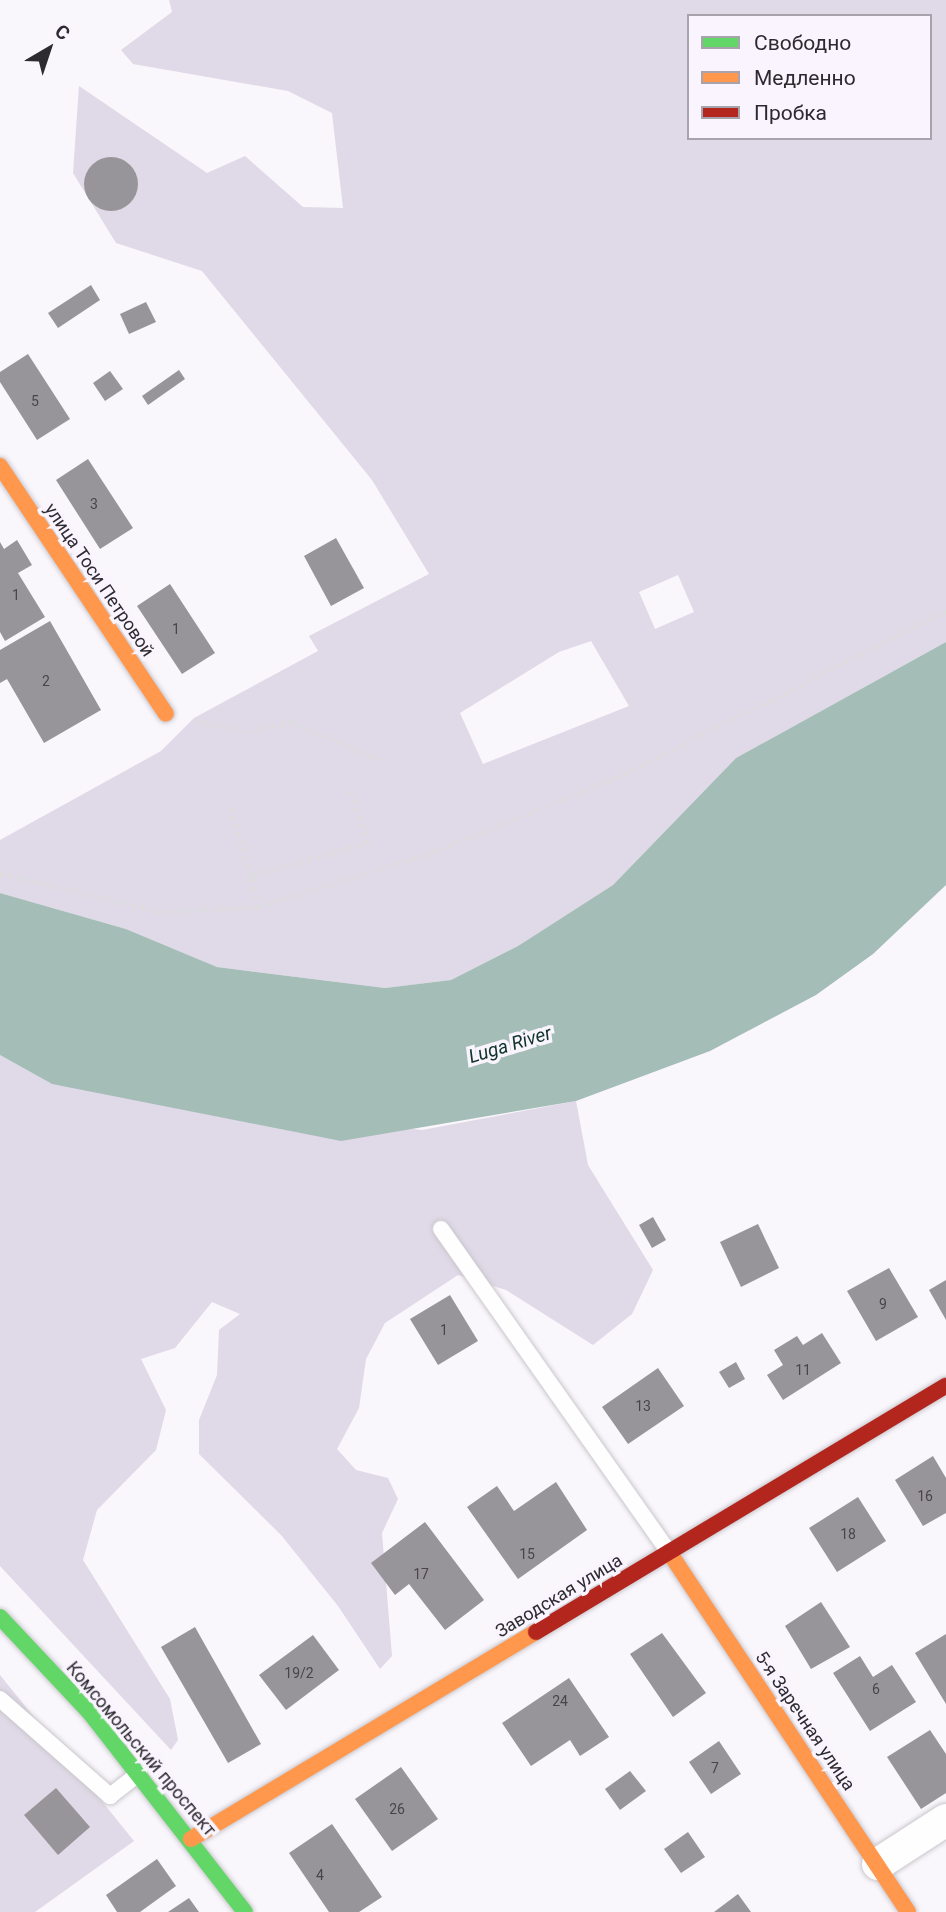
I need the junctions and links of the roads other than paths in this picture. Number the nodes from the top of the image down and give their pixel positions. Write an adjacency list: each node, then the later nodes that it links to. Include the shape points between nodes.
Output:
1 (3, 479): 2 (street, улица Тоси Петровой)
2 (166, 714)
3 (441, 1228): 5 (lane)
4 (946, 1386): 5 (street, Заводская улица)
5 (669, 1552): 10 (street, Заводская улица); 11 (street, 5-я Заречная улица)
6 (0, 1616): 8 (street, Комсомольский проспект)
7 (0, 1699): 8 (lane, via 110,1796)
8 (139, 1773): 10 (street, Комсомольский проспект)
9 (946, 1820): 11 (street)
10 (191, 1839): 12 (street, Комсомольский проспект)
11 (878, 1864): 13 (street, 5-я Заречная улица)
12 (245, 1912)
13 (908, 1912)

